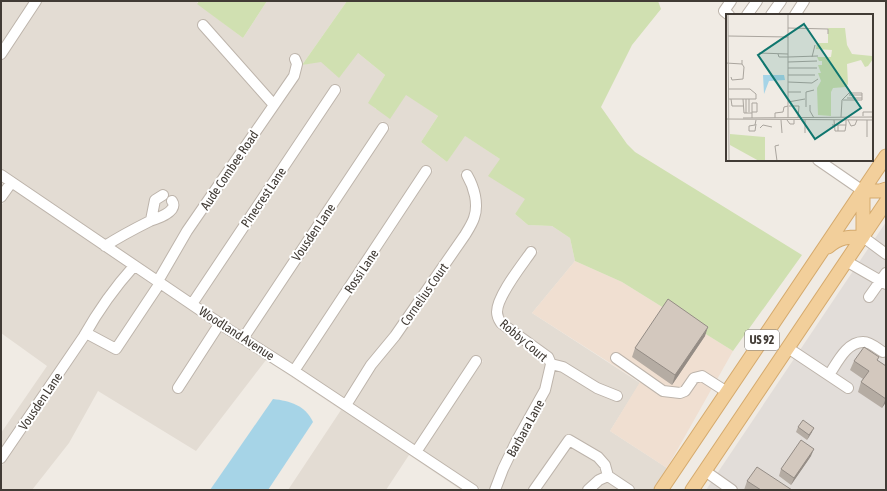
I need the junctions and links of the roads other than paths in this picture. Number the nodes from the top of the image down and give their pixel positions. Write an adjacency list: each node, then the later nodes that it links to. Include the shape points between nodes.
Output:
1 (36, 1): 11 (street)
2 (731, 1): 6 (street)
3 (757, 1): 7 (street)
4 (781, 1): 8 (street)
5 (804, 1): 9 (street)
6 (726, 13)
7 (748, 14)
8 (772, 14)
9 (796, 14)
10 (203, 25): 14 (street)
11 (1, 54)
12 (295, 59): 14 (street, Aude Combee Road, via 294,76)
13 (335, 90): 37 (street, Pinecrest Lane)
14 (274, 104): 35 (street, Aude Combee Road, via 187,231)
15 (383, 128): 40 (street, Vousden Lane)
16 (886, 156): 23 (main road, US 92)
17 (819, 161): 23 (street)
18 (426, 171): 46 (street, Rossi Lane)
19 (1, 175): 21 (street, Woodland Avenue)
20 (467, 175): 52 (street, Cornelius Court, via 476,199 474,217 465,236 395,336 371,365)
21 (11, 183): 24 (street); 28 (street, Woodland Avenue)
22 (886, 189): 23 (main road)
23 (863, 191): 27 (main road); 30 (main road, US 92)
24 (1, 197)
25 (886, 202): 27 (main road, US 92)
26 (151, 220): 26 (street, via 170,211 174,203 168,198 155,200); 28 (street)
27 (863, 237): 30 (main road, via 840,238); 31 (street); 32 (main road, US 92)
28 (105, 246): 33 (street, Woodland Avenue)
29 (532, 252): 45 (street, Robby Court, via 500,299 496,310 497,316 501,324 548,357)
30 (820, 254): 50 (main road, US 92)
31 (886, 254)
32 (846, 261): 34 (street); 41 (main road, US 92)
33 (134, 266): 35 (street, Woodland Avenue); 39 (street, Vousden Lane, via 95,316)
34 (884, 279): 36 (street)
35 (159, 282): 37 (street, Woodland Avenue); 39 (street, Aude Combee Road, via 116,349)
36 (869, 297)
37 (192, 304): 38 (street, Woodland Avenue)
38 (220, 323): 40 (street, Woodland Avenue); 48 (street)
39 (86, 334): 54 (street, Vousden Lane)
40 (244, 337): 46 (street, Woodland Avenue)
41 (788, 348): 47 (street); 55 (main road, US 92)
42 (883, 352): 47 (street, via 865,342 857,343 850,346)
43 (616, 358): 50 (street, via 663,391 680,393 685,391 694,378 702,376)
44 (476, 361): 53 (street)
45 (552, 364): 51 (street, Robby Court, via 563,367 597,388); 58 (street, Barbara Lane, via 545,390 516,442)
46 (294, 371): 52 (street, Woodland Avenue)
47 (829, 375): 49 (street)
48 (178, 388)
49 (848, 388)
50 (727, 392): 62 (main road, US 92)
51 (617, 396)
52 (346, 405): 53 (street, Woodland Avenue)
53 (416, 452): 57 (street, Woodland Avenue)
54 (1, 458)
55 (705, 470): 63 (main road, US 92); 64 (street)
56 (608, 476): 59 (street, via 605,465 598,457 569,440); 60 (street); 61 (street)
57 (473, 490)
58 (495, 490)
59 (534, 490)
60 (588, 490)
61 (629, 490)
62 (661, 490)
63 (692, 490)
64 (732, 490)

